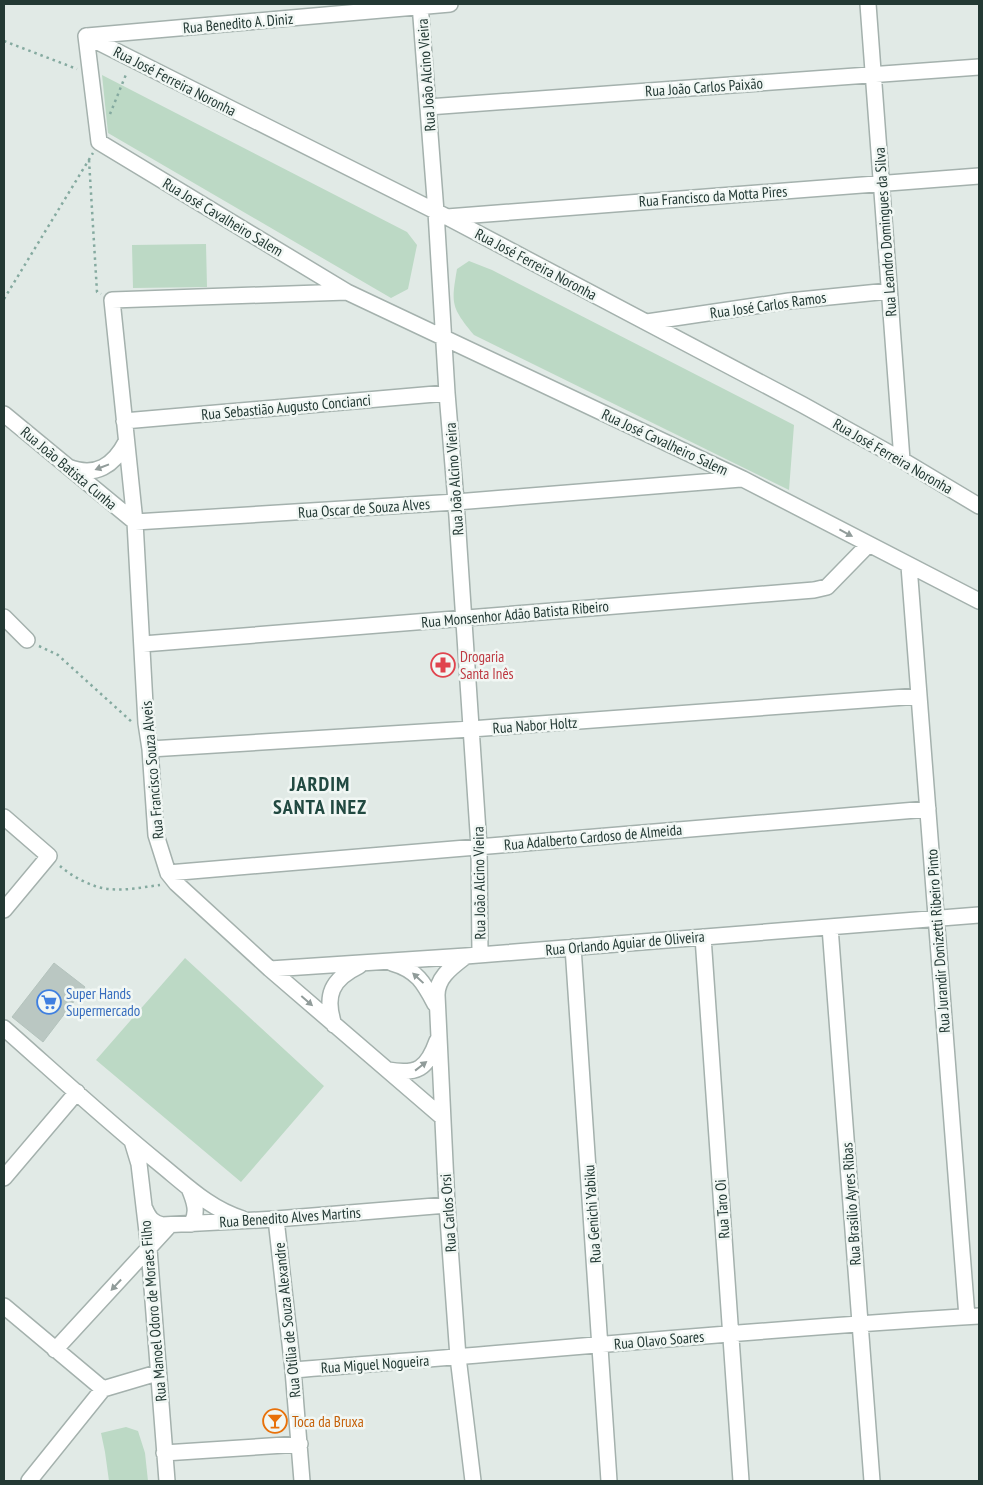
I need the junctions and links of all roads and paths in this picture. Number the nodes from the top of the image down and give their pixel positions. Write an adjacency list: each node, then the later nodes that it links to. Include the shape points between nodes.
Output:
1 (450, 4): 3 (street, Rua Benedito A. Diniz)
2 (868, 4): 9 (street, Rua Leandro Domingues da Silva)
3 (420, 5): 4 (street, Rua Benedito A. Diniz); 10 (street, Rua João Alcino Vieira)
4 (86, 36): 6 (street, Rua José Ferreira Noronha); 8 (street)
5 (4, 40): 8 (path)
6 (132, 59): 11 (path); 16 (street, Rua José Ferreira Noronha)
7 (979, 67): 9 (street, Rua João Carlos Paixão)
8 (90, 74): 12 (street)
9 (873, 74): 10 (street, Rua João Carlos Paixão); 15 (street, Rua Leandro Domingues da Silva)
10 (428, 107): 16 (street, Rua João Alcino Vieira)
11 (110, 115)
12 (99, 142): 13 (path); 18 (street, Rua José Cavalheiro Salem)
13 (89, 159): 19 (path); 20 (path, via 97,292)
14 (979, 176): 15 (street, Rua Francisco da Motta Pires)
15 (881, 183): 16 (street, Rua Francisco da Motta Pires); 17 (street, Rua Leandro Domingues da Silva)
16 (442, 214): 21 (street, Rua José Ferreira Noronha); 22 (street, Rua João Alcino Vieira)
17 (890, 291): 21 (street, Rua José Carlos Ramos, via 789,301); 27 (street, Rua Leandro Domingues da Silva)
18 (347, 292): 20 (street, Rua José Cavalheiro Salem); 22 (street, Rua José Cavalheiro Salem)
19 (4, 299)
20 (112, 300): 25 (street, Rua Francisco Souza Alveis)
21 (647, 322): 27 (street, Rua José Ferreira Noronha)
22 (444, 339): 23 (street, Rua João Alcino Vieira); 29 (street, Rua José Cavalheiro Salem)
23 (447, 393): 25 (street, Rua Sebastião Augusto Concianci); 30 (street, Rua João Alcino Vieira)
24 (4, 414): 28 (street, Rua João Batista Cunha)
25 (124, 421): 26 (street, Rua Francisco Souza Alveis)
26 (126, 442): 28 (street, one-way to 28, via 111,464 96,470 79,471); 32 (street, Rua Francisco Souza Alveis)
27 (902, 460): 31 (street, Rua José Ferreira Noronha)
28 (67, 466): 32 (street, Rua João Batista Cunha)
29 (743, 478): 30 (street, Rua Oscar de Souza Alves); 33 (street, Rua José Cavalheiro Salem, one-way to 33)
30 (456, 502): 32 (street, Rua Oscar de Souza Alves); 37 (street, Rua João Alcino Vieira)
31 (979, 506)
32 (134, 522): 39 (street, Rua Francisco Souza Alveis)
33 (868, 545): 34 (street, Rua José Cavalheiro Salem); 37 (street, Rua Monsenhor Adão Batista Ribeiro, via 827,587 814,590)
34 (909, 566): 35 (street, Rua José Cavalheiro Salem); 40 (street, Rua Jurandir Donizetti Ribeiro Pinto)
35 (979, 601)
36 (4, 618): 38 (street)
37 (464, 618): 39 (street, Rua Monsenhor Adão Batista Ribeiro); 41 (street, Rua João Alcino Vieira)
38 (27, 640): 42 (path, via 58,655)
39 (143, 644): 42 (street, Rua Francisco Souza Alveis)
40 (919, 696): 41 (street, Rua Nabor Holtz); 43 (street, Rua Jurandir Donizetti Ribeiro Pinto)
41 (471, 729): 42 (street, Rua Nabor Holtz); 45 (street, Rua João Alcino Vieira)
42 (149, 742): 47 (street, Rua Francisco Souza Alveis, via 156,835)
43 (928, 809): 45 (street, Rua Adalberto Cardoso de Almeida); 50 (street, Rua Jurandir Donizetti Ribeiro Pinto)
44 (4, 817): 46 (street)
45 (479, 847): 47 (street, Rua Adalberto Cardoso de Almeida); 54 (street, Rua João Alcino Vieira)
46 (49, 856): 47 (path, via 70,875 107,890 130,889); 48 (street)
47 (172, 878): 57 (street, Rua Francisco Souza Alveis)
48 (4, 910)
49 (979, 915): 50 (street, Rua Orlando Aguiar de Oliveira)
50 (936, 919): 51 (street, Rua Orlando Aguiar de Oliveira); 77 (street, Rua Jurandir Donizetti Ribeiro Pinto)
51 (830, 927): 52 (street, Rua Orlando Aguiar de Oliveira); 78 (street, Rua Brasílio Ayres Ribas)
52 (703, 937): 53 (street, Rua Orlando Aguiar de Oliveira); 79 (street, Rua Taro Oi)
53 (573, 947): 54 (street, Rua Orlando Aguiar de Oliveira); 80 (street, Rua Genichi Yabiku)
54 (473, 955): 55 (street, Rua Orlando Aguiar de Oliveira); 58 (street, Rua Carlos Orsi, via 440,980)
55 (387, 961): 56 (street, Rua Orlando Aguiar de Oliveira); 58 (street, one-way to 55, via 423,980 402,966)
56 (365, 963): 57 (street, Rua Orlando Aguiar de Oliveira); 59 (street, via 343,974 337,981 330,1011)
57 (270, 970): 59 (street, Rua Francisco Souza Alveis, one-way to 59)
58 (437, 1007): 61 (street, Rua Carlos Orsi)
59 (334, 1025): 62 (street, Rua Francisco Souza Alveis)
60 (4, 1028): 63 (street)
61 (438, 1036): 62 (street, one-way to 61, via 412,1072 420,1069); 64 (street, Rua Carlos Orsi)
62 (388, 1070): 64 (street, Rua Francisco Souza Alveis)
63 (77, 1092): 65 (street); 67 (street)
64 (442, 1117): 69 (street, Rua Carlos Orsi)
65 (143, 1150): 66 (street, via 145,1161); 66 (street, Rua Manoel Odoro de Moraes Filho, via 137,1156); 68 (street)
66 (140, 1171): 70 (street, Rua Manoel Odoro de Moraes Filho)
67 (4, 1178)
68 (189, 1188): 72 (street, via 211,1205); 73 (street, via 196,1208)
69 (447, 1205): 71 (street, Rua Benedito Alves Martins); 82 (street, Rua Carlos Orsi)
70 (144, 1206): 74 (street, Rua Benedito Alves Martins, via 154,1223); 75 (street, Rua Manoel Odoro de Moraes Filho)
71 (276, 1219): 72 (street, Rua Benedito Alves Martins); 83 (street, Rua Otília de Souza Alexandre)
72 (247, 1220): 73 (street, Rua Benedito Alves Martins)
73 (191, 1224): 74 (street, Rua Benedito Alves Martins)
74 (170, 1225): 75 (street)
75 (149, 1249): 81 (street, one-way to 81); 84 (street, Rua Manoel Odoro de Moraes Filho)
76 (4, 1306): 81 (street)
77 (973, 1317): 78 (street, Rua Olavo Soares)
78 (860, 1323): 79 (street, Rua Olavo Soares); 94 (street, Rua Brasílio Ayres Ribas)
79 (730, 1334): 80 (street, Rua Olavo Soares); 93 (street, Rua Taro Oi)
80 (601, 1344): 82 (street, Rua Olavo Soares); 92 (street, Rua Genichi Yabiku)
81 (55, 1350): 85 (street)
82 (458, 1358): 83 (street, Rua Miguel Nogueira); 91 (street, Rua Carlos Orsi)
83 (293, 1370): 86 (street, Rua Otília de Souza Alexandre)
84 (157, 1373): 85 (street); 87 (street, Rua Manoel Odoro de Moraes Filho)
85 (103, 1389): 88 (street)
86 (300, 1444): 87 (street); 90 (street, Rua Otília de Souza Alexandre)
87 (164, 1453): 89 (street, Rua Manoel Odoro de Moraes Filho)
88 (30, 1481)
89 (167, 1481)
90 (302, 1481)
91 (473, 1481)
92 (609, 1481)
93 (740, 1481)
94 (872, 1481)

